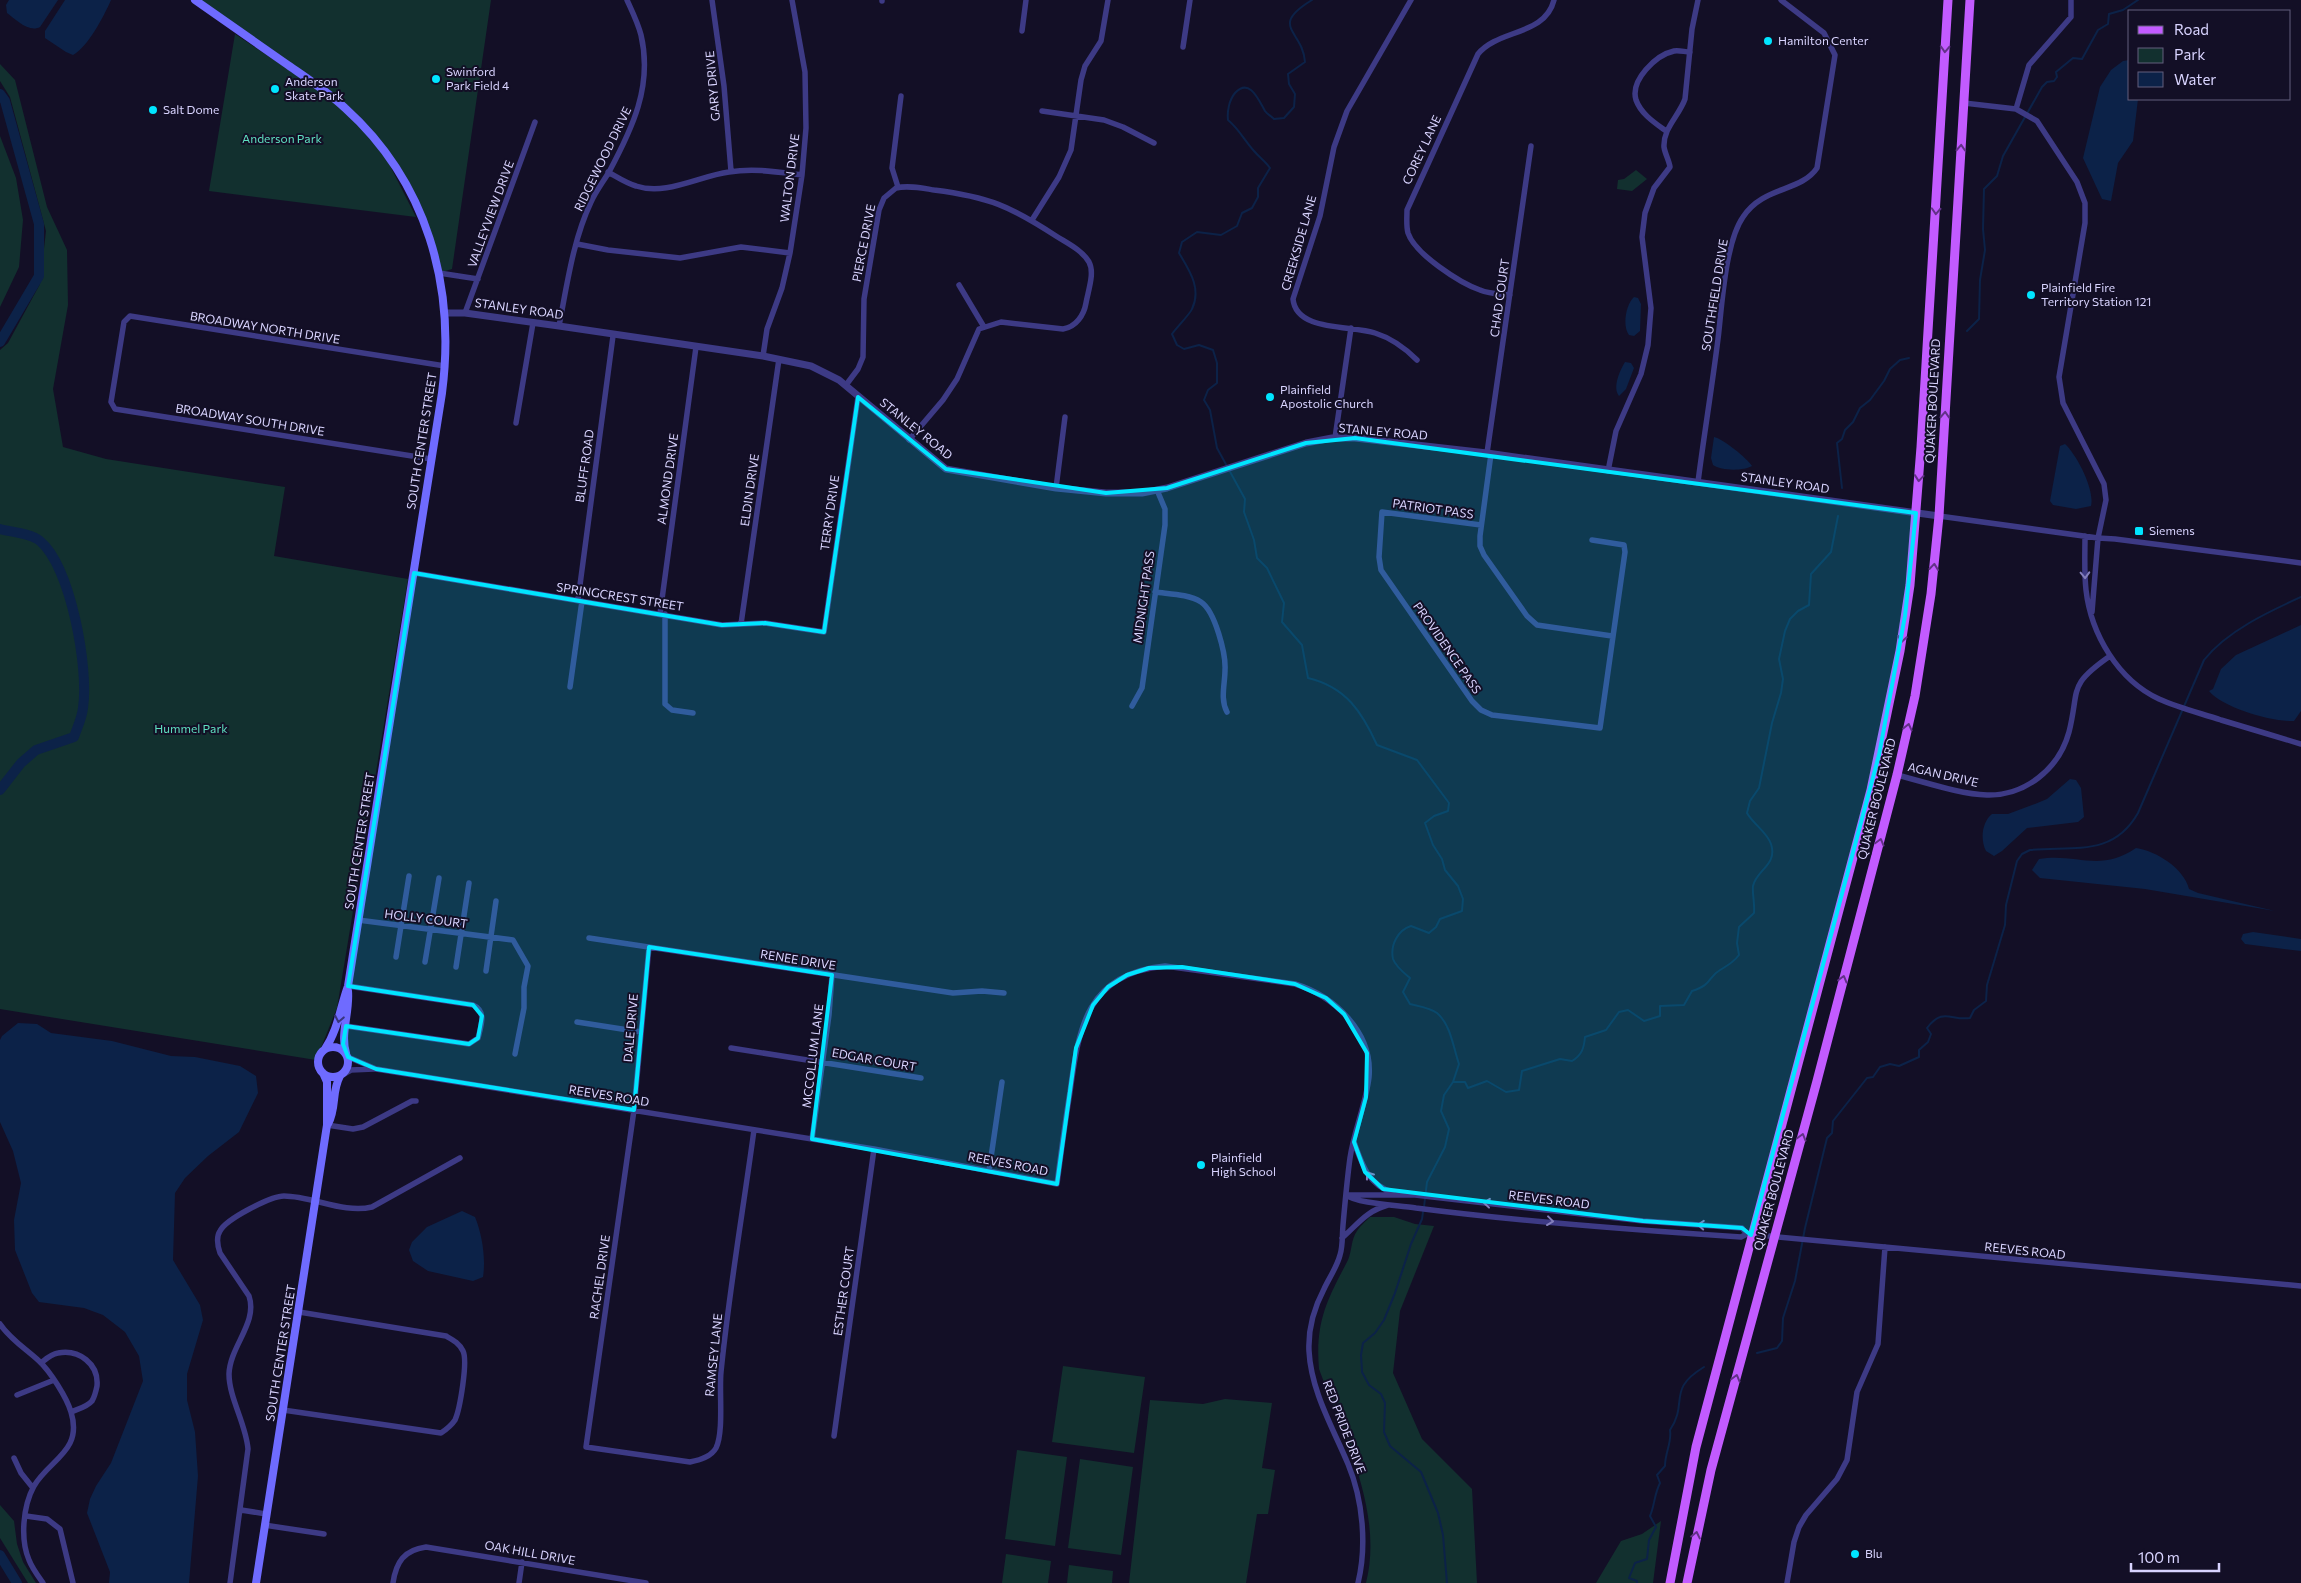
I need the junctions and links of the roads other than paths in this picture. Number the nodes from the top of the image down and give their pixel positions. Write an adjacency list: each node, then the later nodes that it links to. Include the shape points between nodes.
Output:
1 (195, 0): 34 (main road, SOUTH CENTER STREET, via 319,87 366,129 397,169 412,195 434,248)
2 (628, 0): 28 (street, RIDGEWOOD DRIVE, via 641,34 643,93 636,119)
3 (712, 0): 27 (street, GARY DRIVE)
4 (792, 0): 29 (street, WALTON DRIVE, via 806,89)
5 (1026, 0): 15 (street)
6 (1108, 0): 22 (street, via 1101,41 1085,66)
7 (1190, 0): 16 (street)
8 (1411, 0): 43 (street, CREEKSIDE LANE, via 1347,111 1334,147 1320,216 1294,294 1295,308 1306,320)
9 (1554, 0): 37 (street, COREY LANE, via 1550,12 1540,22 1494,41 1478,54 1407,210 1408,234 1426,256 1470,286)
10 (1698, 0): 17 (street)
11 (1781, 0): 60 (street, SOUTHFIELD DRIVE, via 1818,26 1832,46 1835,61 1826,123 1817,168 1808,180 1770,193 1756,202 1742,217 1734,235)
12 (1948, 0): 64 (main road, QUAKER BOULEVARD, one-way to 64)
13 (1970, 0): 19 (main road, QUAKER BOULEVARD)
14 (2071, 0): 20 (street, via 2071,17 2029,66)
15 (1022, 31)
16 (1183, 46)
17 (1690, 52): 24 (street, via 1685,99); 24 (street, via 1674,51 1662,57 1638,80 1636,100 1643,112)
18 (901, 96): 30 (street, via 892,168)
19 (1964, 103): 20 (street); 65 (main road, QUAKER BOULEVARD, one-way to 19)
20 (2018, 110): 68 (street, via 2037,121 2077,182 2085,203 2085,223 2059,377 2063,403 2104,484 2106,500)
21 (1042, 111): 22 (street)
22 (1076, 115): 25 (street, via 1114,123); 31 (street, via 1071,150 1064,168)
23 (535, 122): 35 (street, VALLEYVIEW DRIVE)
24 (1666, 131): 59 (street, via 1664,149 1670,167 1654,188 1642,229 1651,302 1648,345 1644,364 1616,431)
25 (1154, 143)
26 (1531, 146): 37 (street, CHAD COURT)
27 (731, 171): 28 (street, via 658,188 636,186); 29 (street)
28 (608, 172): 32 (street, RIDGEWOOD DRIVE, via 591,202)
29 (802, 175): 33 (street, WALTON DRIVE)
30 (898, 187): 31 (street, via 975,196 1002,204); 51 (street, PIERCE DRIVE, via 884,198 879,210 864,299 862,357)
31 (1032, 220): 42 (street, via 1081,252 1089,261 1091,271 1085,310 1069,328 1000,322)
32 (577, 244): 33 (street, via 680,258 741,247); 41 (street, RIDGEWOOD DRIVE)
33 (790, 253): 46 (street, WALTON DRIVE, via 767,329)
34 (440, 273): 35 (street); 38 (main road, SOUTH CENTER STREET)
35 (478, 279): 39 (street, VALLEYVIEW DRIVE)
36 (959, 285): 42 (street)
37 (1510, 295): 57 (street, CHAD COURT)
38 (446, 313): 39 (street, STANLEY ROAD); 50 (main road, SOUTH CENTER STREET)
39 (465, 313): 40 (street, STANLEY ROAD)
40 (533, 323): 41 (street, STANLEY ROAD); 54 (street)
41 (559, 326): 44 (street, STANLEY ROAD)
42 (984, 327): 56 (street, via 979,329 973,340 957,379)
43 (1351, 328): 48 (street, CREEKSIDE LANE, via 1386,337); 55 (street)
44 (613, 336): 45 (street, STANLEY ROAD); 73 (street, BLUFF ROAD)
45 (696, 347): 46 (street, STANLEY ROAD); 75 (street, ALMOND DRIVE)
46 (763, 356): 47 (street, STANLEY ROAD)
47 (779, 359): 51 (street, STANLEY ROAD, via 820,369); 76 (street, ELDIN DRIVE)
48 (1417, 360)
49 (118, 362): 50 (street, BROADWAY NORTH DRIVE, via 124,322 130,316); 58 (street, BROADWAY SOUTH DRIVE, via 111,402 116,409)
50 (446, 366): 58 (main road, SOUTH CENTER STREET)
51 (846, 385): 52 (street, STANLEY ROAD)
52 (858, 397): 56 (street, STANLEY ROAD); 77 (street, TERRY DRIVE)
53 (1065, 417): 61 (street)
54 (516, 423)
55 (1335, 438): 57 (street, STANLEY ROAD); 62 (street, STANLEY ROAD, via 1306,443)
56 (909, 440): 61 (street, STANLEY ROAD, via 946,469)
57 (1489, 454): 59 (street, STANLEY ROAD); 66 (street, CHAD COURT)
58 (430, 459): 71 (main road, SOUTH CENTER STREET)
59 (1608, 471): 60 (street, STANLEY ROAD)
60 (1698, 482): 64 (street, STANLEY ROAD)
61 (1056, 488): 62 (street, STANLEY ROAD, via 1128,494)
62 (1158, 490): 72 (street, MIDNIGHT PASS, via 1165,517)
63 (1382, 512): 66 (street, PATRIOT PASS); 78 (street, PROVIDENCE PASS, via 1381,570 1476,706 1486,713 1600,728)
64 (1916, 514): 65 (street, STANLEY ROAD); 130 (main road, QUAKER BOULEVARD, one-way to 130, via 1905,616 1881,746)
65 (1939, 516): 67 (street, STANLEY ROAD); 85 (main road, QUAKER BOULEVARD, one-way to 65, via 1918,678)
66 (1481, 525): 78 (street, CHAD COURT, via 1479,541 1482,551 1532,621 1544,627)
67 (2085, 536): 68 (street, STANLEY ROAD); 74 (street, one-way to 74, via 2085,585)
68 (2098, 538): 70 (street, STANLEY ROAD); 74 (street)
69 (1592, 540): 78 (street, via 1624,545)
70 (2301, 563)
71 (414, 573): 73 (street, SPRINGCREST STREET); 90 (main road, SOUTH CENTER STREET)
72 (1155, 592): 81 (street, MIDNIGHT PASS, via 1142,688); 82 (street, via 1194,598 1210,611 1224,650 1223,704)
73 (580, 600): 75 (street, SPRINGCREST STREET); 80 (street, BLUFF ROAD)
74 (2092, 612): 79 (street)
75 (663, 614): 76 (street, SPRINGCREST STREET, via 722,625); 83 (street, ALMOND DRIVE, via 665,704 672,710)
76 (741, 624): 77 (street, SPRINGCREST STREET)
77 (824, 632)
78 (1612, 636)
79 (2110, 656): 84 (street, via 2146,692 2171,704); 85 (street, AGAN DRIVE, via 2080,681 2061,753 2033,782 2006,793 1987,795)
80 (570, 687)
81 (1132, 706)
82 (1226, 712)
83 (693, 713)
84 (2301, 744)
85 (1897, 775): 131 (main road, QUAKER BOULEVARD, one-way to 85)
86 (409, 876): 91 (street)
87 (439, 878): 92 (street)
88 (469, 883): 93 (street)
89 (496, 901): 94 (street)
90 (358, 920): 91 (street, HOLLY COURT); 102 (main road, SOUTH CENTER STREET)
91 (401, 926): 92 (street, HOLLY COURT); 97 (street)
92 (430, 930): 93 (street, HOLLY COURT); 98 (street)
93 (461, 932): 94 (street, HOLLY COURT); 99 (street)
94 (491, 936): 100 (street); 109 (street, HOLLY COURT, via 513,940 528,966)
95 (589, 938): 96 (street, RENEE DRIVE)
96 (648, 947): 101 (street, RENEE DRIVE); 106 (street, DALE DRIVE)
97 (396, 957)
98 (425, 962)
99 (456, 967)
100 (486, 971)
101 (832, 975): 103 (street, RENEE DRIVE, via 953,994); 111 (street, MCCOLLUM LANE)
102 (348, 986): 105 (main road, SOUTH CENTER STREET); 105 (street, via 476,1006 482,1016 479,1035 469,1044); 108 (main road, SOUTH CENTER STREET, one-way to 108, via 337,1028)
103 (1004, 993)
104 (577, 1022): 106 (street)
105 (346, 1026): 110 (main road, SOUTH CENTER STREET, via 343,1044)
106 (641, 1032): 118 (street, DALE DRIVE)
107 (731, 1048): 111 (street, EDGAR COURT)
108 (325, 1049): 110 (main road, via 334,1046); 113 (main road, via 318,1061)
109 (516, 1054)
110 (347, 1055): 112 (street, REEVES ROAD); 114 (main road, via 348,1066)
111 (823, 1062): 115 (street, EDGAR COURT); 121 (street, MCCOLLUM LANE)
112 (376, 1069): 114 (street, REEVES ROAD, via 351,1070); 118 (street, REEVES ROAD)
113 (322, 1073): 114 (main road, via 331,1077); 119 (main road, SOUTH CENTER STREET, via 327,1082)
114 (342, 1075): 119 (main road, SOUTH CENTER STREET, via 334,1087 333,1115)
115 (921, 1078)
116 (1002, 1082): 125 (street)
117 (416, 1102): 119 (street, via 412,1101 363,1127)
118 (634, 1110): 120 (street, REEVES ROAD); 143 (street, RACHEL DRIVE)
119 (327, 1126): 128 (main road, SOUTH CENTER STREET)
120 (754, 1130): 121 (street, REEVES ROAD); 143 (street, RAMSEY LANE, via 724,1346 716,1447 706,1457 690,1462)
121 (812, 1139): 123 (street, REEVES ROAD)
122 (1354, 1142): 125 (street, REEVES ROAD, via 1369,1075 1367,1053 1357,1030 1344,1014 1326,998 1295,984 1165,966 1127,975 1108,987 1084,1022 1076,1048 1056,1184); 126 (street, one-way to 122, via 1383,1190 1370,1179); 127 (street, REEVES ROAD)
123 (874, 1149): 125 (street, REEVES ROAD); 142 (street, ESTHER COURT)
124 (460, 1158): 128 (street, via 372,1207 356,1208)
125 (989, 1171)
126 (1398, 1194): 127 (street, REEVES ROAD); 130 (street, REEVES ROAD, one-way to 126, via 1742,1228 1643,1221)
127 (1346, 1195): 129 (street, REEVES ROAD, via 1352,1200); 132 (street, RED PRIDE DRIVE)
128 (316, 1201): 135 (main road, SOUTH CENTER STREET); 146 (street, via 282,1196 274,1198 230,1220 219,1232 220,1253 251,1302 250,1318 229,1374 247,1441)
129 (1389, 1205): 130 (street, REEVES ROAD, one-way to 130, via 1635,1230 1741,1237); 132 (street, via 1370,1211)
130 (1749, 1234): 131 (street, REEVES ROAD); 160 (main road, QUAKER BOULEVARD, via 1696,1447)
131 (1774, 1237): 133 (street, REEVES ROAD); 161 (main road, QUAKER BOULEVARD, one-way to 131, via 1711,1470)
132 (1342, 1238): 159 (street, RED PRIDE DRIVE, via 1340,1255 1323,1290 1310,1329 1309,1350 1316,1385 1349,1466 1360,1507 1362,1548)
133 (1885, 1247): 134 (street, REEVES ROAD); 162 (street, via 1878,1344 1857,1392 1847,1460 1838,1479 1799,1528)
134 (2301, 1286)
135 (299, 1312): 140 (main road, SOUTH CENTER STREET); 140 (street, via 453,1340 463,1350 465,1358 460,1391 454,1420 441,1432)
136 (0, 1324): 137 (street)
137 (41, 1362): 138 (street); 141 (street, via 62,1352 90,1362 97,1383 94,1398)
138 (54, 1380): 139 (street); 141 (street)
139 (17, 1395)
140 (283, 1410): 147 (main road, SOUTH CENTER STREET)
141 (71, 1412): 145 (street, via 72,1435 66,1452)
142 (834, 1436)
143 (586, 1447)
144 (14, 1458): 145 (street)
145 (33, 1488): 148 (street)
146 (241, 1510): 147 (street); 154 (street)
147 (266, 1514): 149 (main road, SOUTH CENTER STREET)
148 (26, 1516): 152 (street, via 24,1534 29,1560); 153 (street, via 47,1519 60,1529)
149 (264, 1525): 150 (street); 155 (main road, SOUTH CENTER STREET)
150 (324, 1534)
151 (522, 1562): 156 (street, OAK HILL DRIVE, via 426,1547 412,1550 398,1562); 157 (street); 158 (street, OAK HILL DRIVE)
152 (43, 1583)
153 (73, 1583)
154 (230, 1583)
155 (256, 1583)
156 (393, 1583)
157 (519, 1583)
158 (646, 1583)
159 (1358, 1583)
160 (1670, 1583)
161 (1687, 1583)
162 (1787, 1583)

